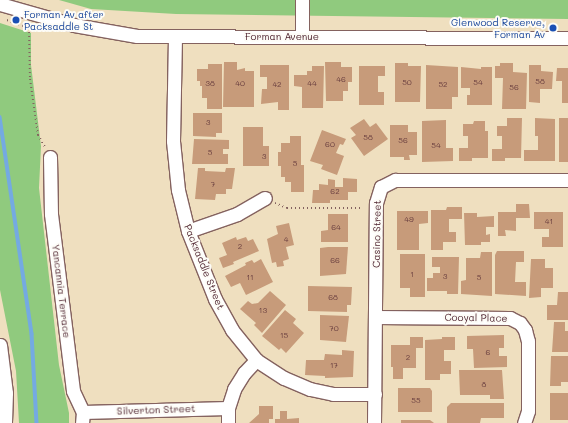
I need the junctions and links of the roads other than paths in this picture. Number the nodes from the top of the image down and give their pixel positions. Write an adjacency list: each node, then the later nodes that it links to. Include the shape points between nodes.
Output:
1 (302, 0): 4 (street)
2 (0, 4): 3 (street, Forman Avenue, via 101,31 137,36)
3 (175, 37): 4 (street, Forman Avenue); 9 (street, Packsaddle Street, via 173,141 178,190)
4 (302, 37): 5 (street, Forman Avenue)
5 (568, 38)
6 (50, 157): 15 (street, Yancannia Terrace, via 51,214 73,391)
7 (568, 180): 10 (street, Casino Street, via 395,180 381,188 376,208)
8 (265, 198): 9 (street, via 237,214)
9 (188, 231): 12 (street, Packsaddle Street, via 225,318)
10 (375, 317): 13 (street, Casino Street); 19 (street, Cooyal Place, via 510,318 520,323 528,341 528,412)
11 (0, 345): 16 (street, via 6,393)
12 (256, 360): 13 (street, Packsaddle Street, via 284,378 310,389 333,394); 14 (street, via 234,389)
13 (374, 394): 18 (street, Casino Street)
14 (228, 408): 15 (street, Silverton Street); 17 (street)
15 (83, 417)
16 (5, 423)
17 (228, 423)
18 (374, 423)
19 (524, 423)

